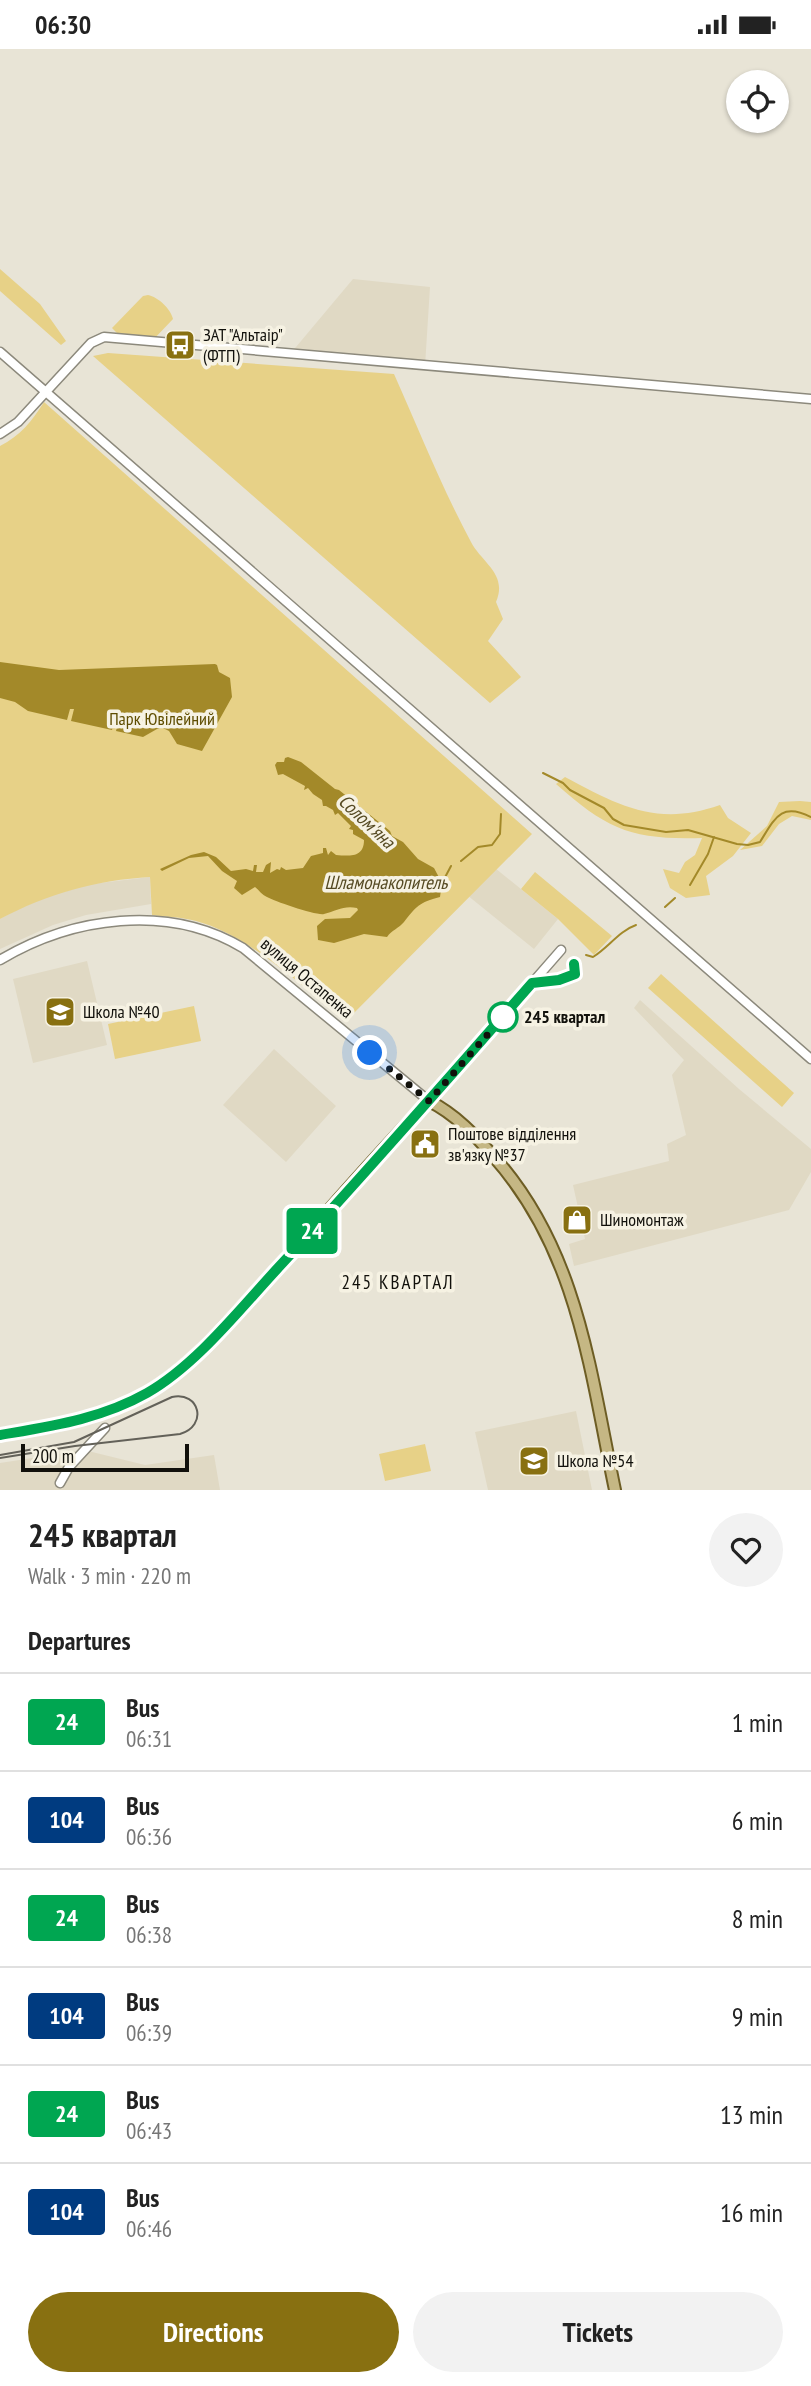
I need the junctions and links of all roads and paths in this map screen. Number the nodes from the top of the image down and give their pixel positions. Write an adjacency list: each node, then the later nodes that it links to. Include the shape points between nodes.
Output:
1 (0, 352): 2 (street)
2 (46, 392): 3 (street, via 91,343 104,337); 4 (street); 7 (street)
3 (811, 399)
4 (0, 434)
5 (559, 954): 8 (street)
6 (0, 960): 8 (street, вулиця Остапенка, via 43,939 92,925 150,920 191,925 243,948)
7 (811, 1059)
8 (429, 1101): 10 (main road, via 173,1375 135,1400 99,1415); 12 (main road, вулиця Остапенка, via 458,1121 500,1164 533,1208 557,1254 575,1305)
9 (105, 1428): 11 (street)
10 (0, 1435)
11 (60, 1483)
12 (615, 1490)

